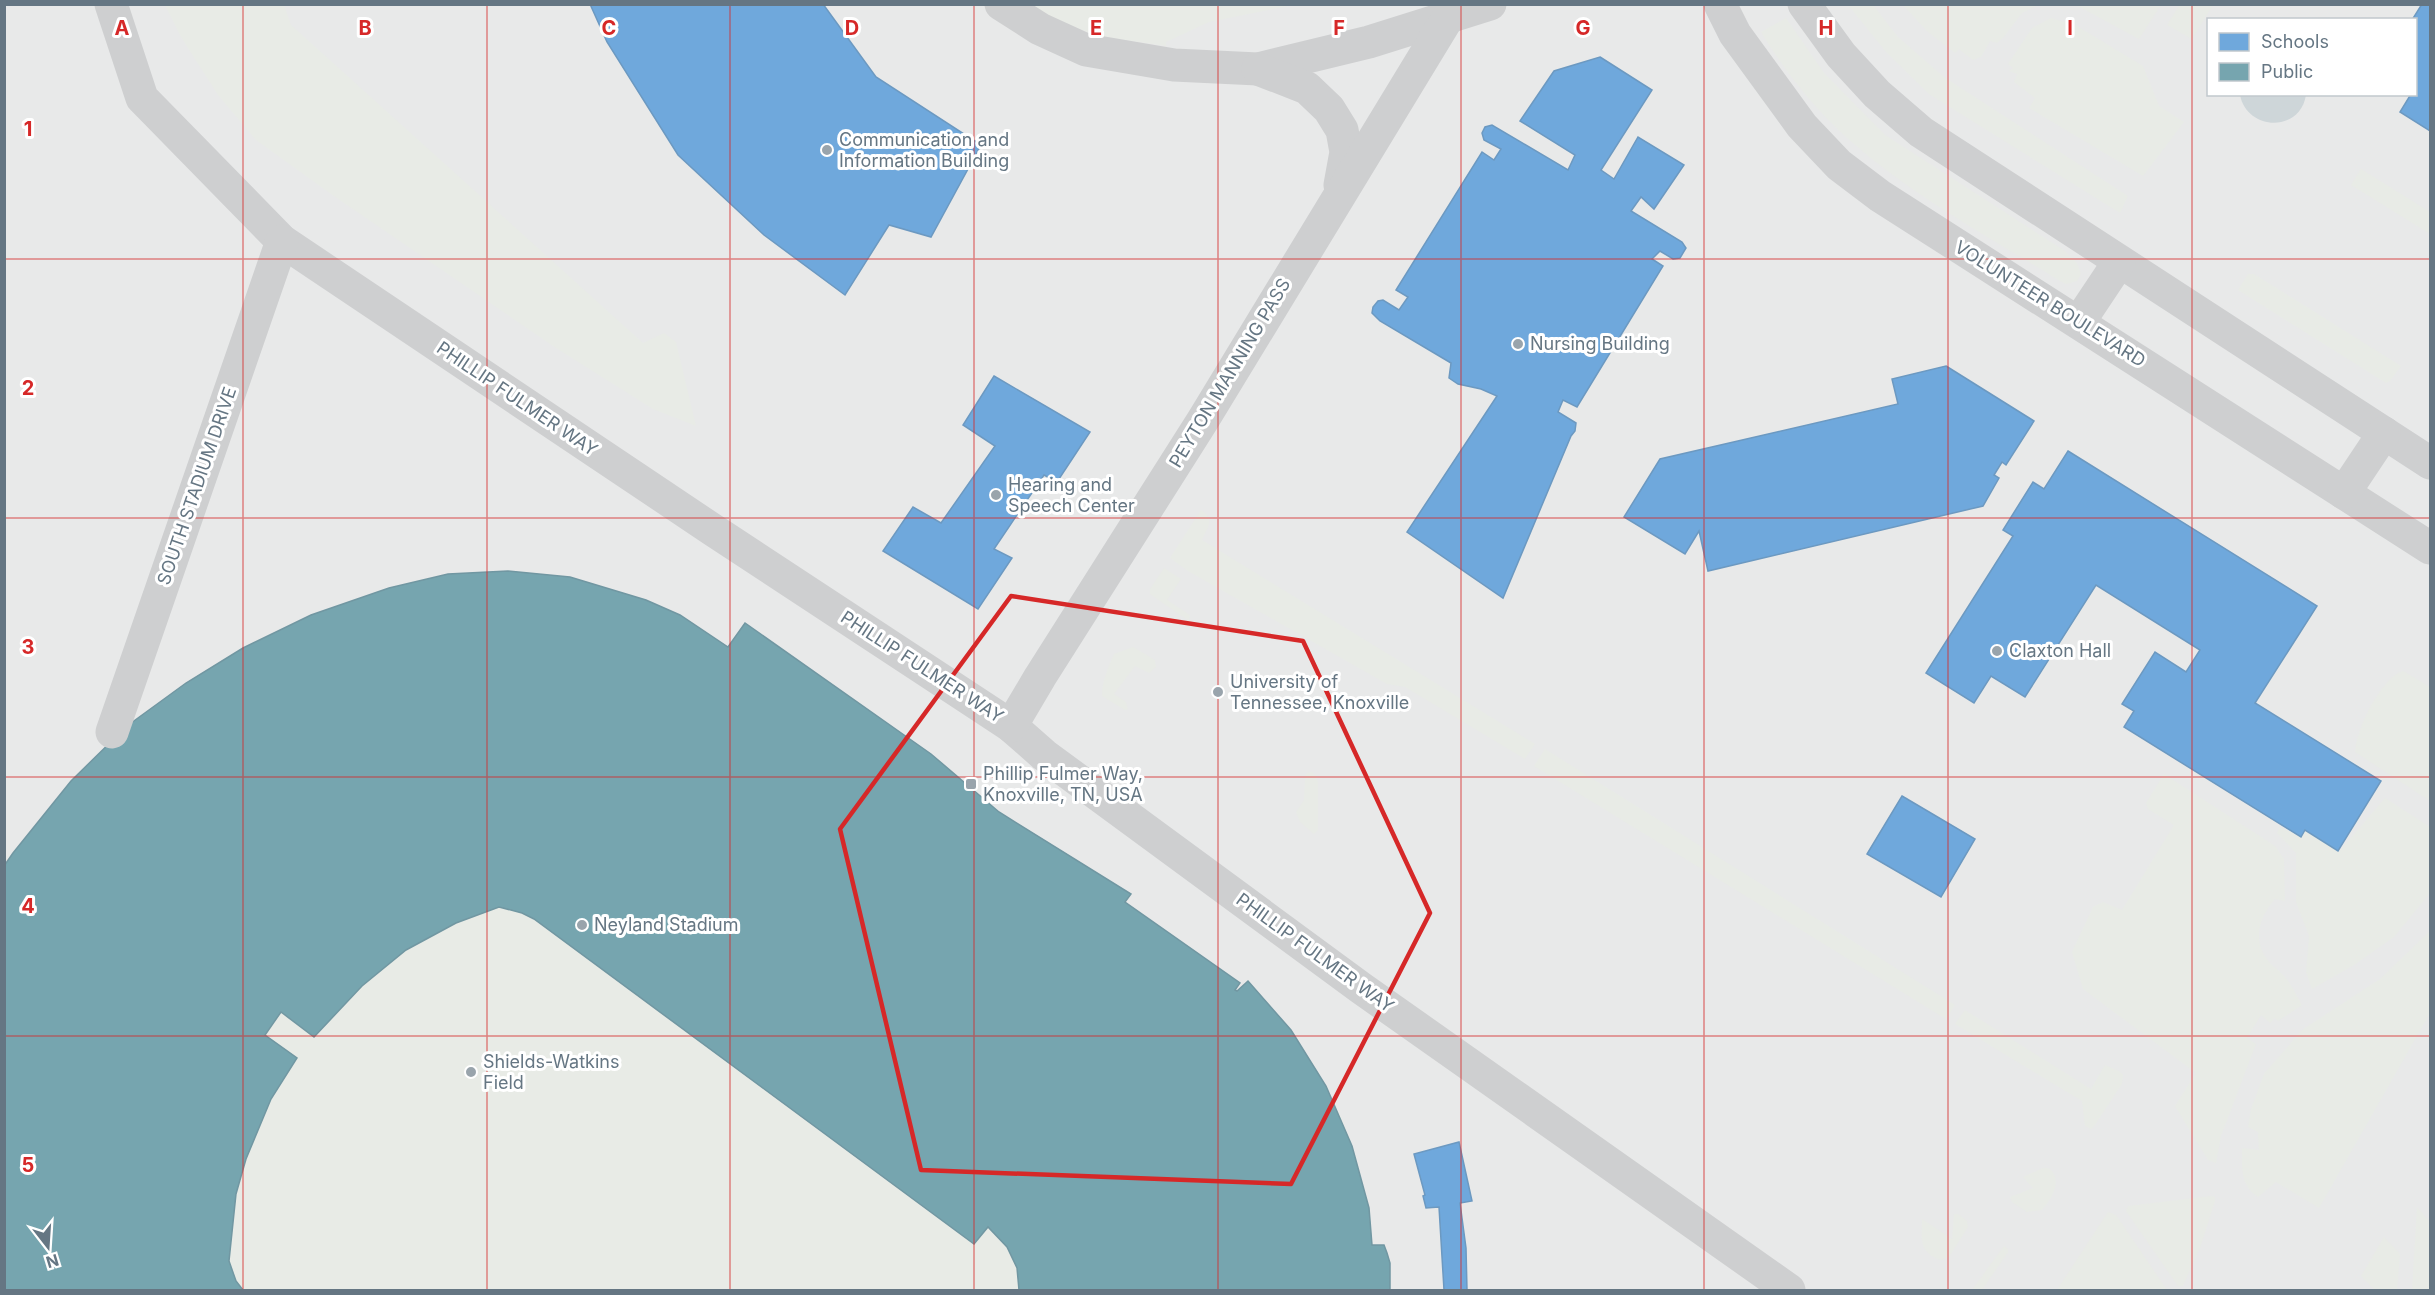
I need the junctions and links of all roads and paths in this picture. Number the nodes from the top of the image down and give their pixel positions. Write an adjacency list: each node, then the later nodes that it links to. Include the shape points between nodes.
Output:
1 (111, 4): 9 (street, PHILLIP FULMER WAY, via 142,98)
2 (1001, 4): 7 (street, via 1040,29 1086,50 1174,65)
3 (1490, 4): 6 (street)
4 (1720, 4): 11 (street, VOLUNTEER BOULEVARD, via 1735,34 1802,126 1839,165 1880,196)
5 (1804, 4): 10 (street, via 1840,55 1921,132)
6 (1447, 19): 7 (street); 8 (street, PEYTON MANNING PASS)
7 (1258, 69): 8 (street, via 1307,88 1342,130 1346,152)
8 (1337, 197): 16 (street, PEYTON MANNING PASS)
9 (282, 241): 16 (street, PHILLIP FULMER WAY); 17 (street, SOUTH STADIUM DRIVE)
10 (2120, 262): 11 (street); 12 (street)
11 (2079, 322): 14 (street, VOLUNTEER BOULEVARD)
12 (2384, 433): 13 (street); 14 (street)
13 (2430, 463)
14 (2344, 493): 15 (street, VOLUNTEER BOULEVARD)
15 (2430, 548)
16 (1011, 726): 18 (street, PHILLIP FULMER WAY, via 1361,988)
17 (112, 732)
18 (1789, 1290)

